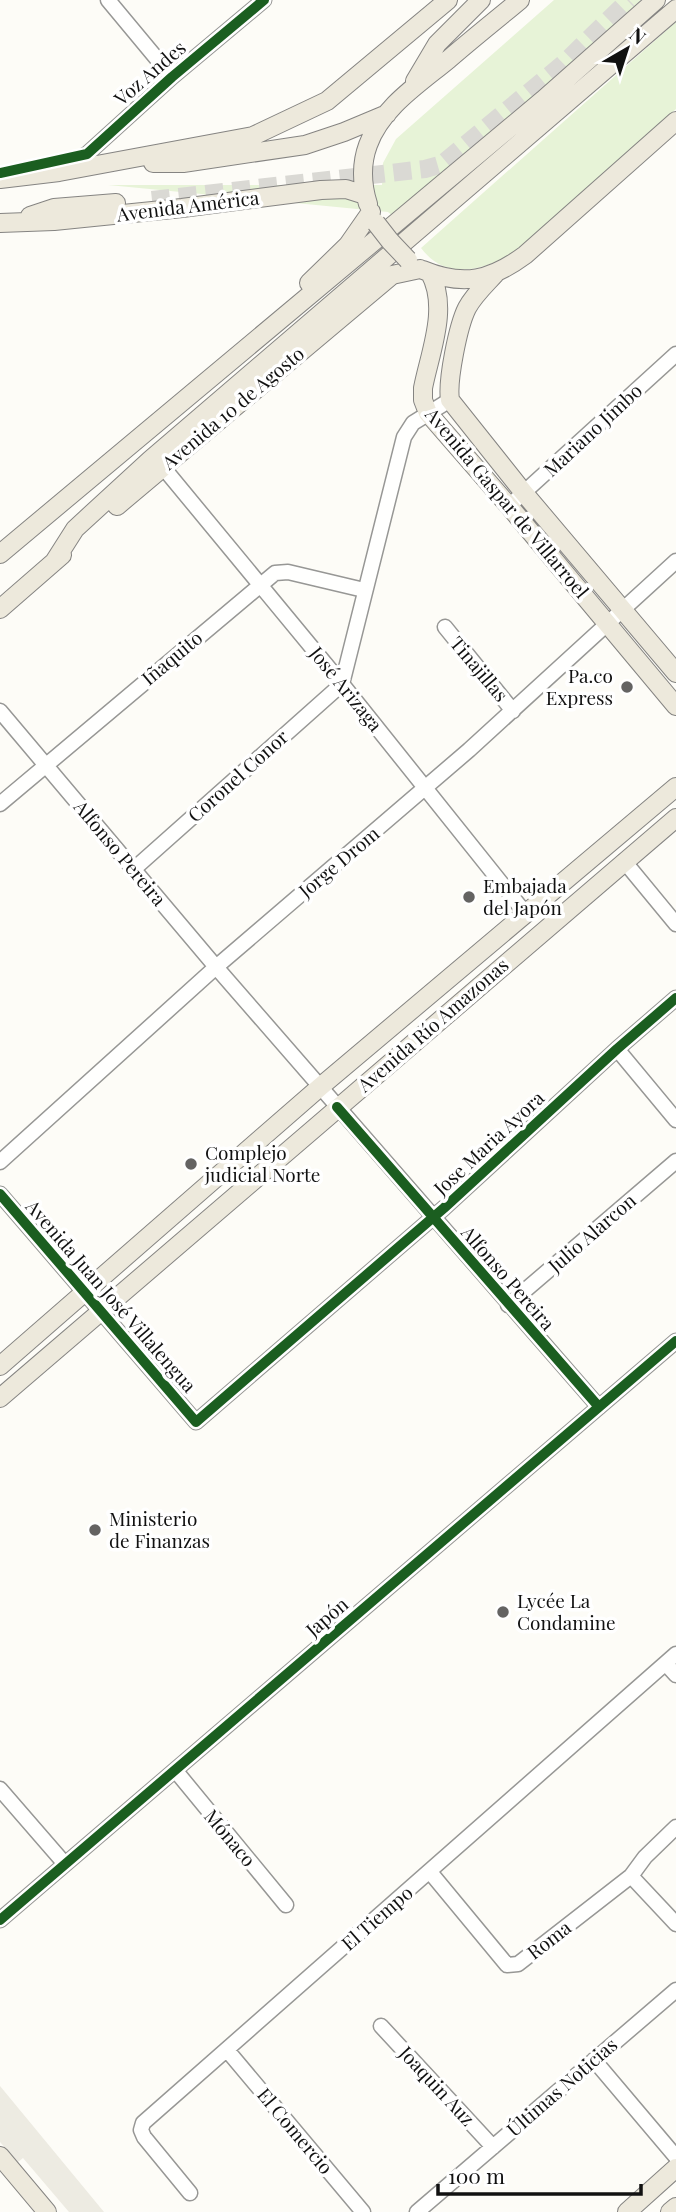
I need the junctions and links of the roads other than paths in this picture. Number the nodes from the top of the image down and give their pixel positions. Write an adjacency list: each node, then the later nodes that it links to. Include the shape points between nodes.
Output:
1 (108, 0): 8 (street)
2 (264, 0): 8 (street, Voz Andes)
3 (481, 0): 9 (main road, via 438,44)
4 (520, 0): 9 (main road)
5 (656, 0): 26 (main road, Avenida 10 de Agosto)
6 (444, 1): 12 (main road, via 327,101 253,136)
7 (676, 9): 29 (main road, Avenida 10 de Agosto, via 150,460 75,529)
8 (172, 77): 13 (street, Voz Andes, via 87,154)
9 (410, 91): 10 (main road)
10 (387, 114): 12 (main road, via 304,145 183,163); 16 (main road, via 365,156 363,177)
11 (676, 121): 19 (main road, Avenida 10 de Agosto, via 525,255)
12 (108, 163): 13 (main road)
13 (59, 173): 14 (main road)
14 (0, 179)
15 (152, 200): 17 (main road, Avenida América, via 54,208)
16 (371, 210): 17 (main road, Avenida América, via 346,189 321,190); 18 (main road, bridge, via 390,241); 26 (main road, Avenida 10 de Agosto, via 348,245 293,297 58,494)
17 (4, 226)
18 (420, 267): 19 (main road, Avenida 10 de Agosto, via 462,280); 22 (main road, Avenida Gaspar de Villarroel, via 436,283 439,300 422,388); 23 (main road, Avenida 10 de Agosto, via 392,275)
19 (495, 274): 21 (main road, Avenida Gaspar de Villarroel, via 474,296 463,318 448,388)
20 (676, 354): 24 (street, Mariano Jimbo)
21 (450, 400): 22 (street); 24 (main road, Avenida Gaspar de Villarroel)
22 (428, 413): 25 (main road, Avenida Gaspar de Villarroel); 31 (street, via 413,423 404,437)
23 (162, 466): 29 (main road, Avenida 10 de Agosto); 30 (street, José Arizaga)
24 (524, 493): 25 (street, Mariano Jimbo); 33 (main road, Avenida Gaspar de Villarroel)
25 (509, 506): 34 (main road, Avenida Gaspar de Villarroel)
26 (32, 527): 27 (main road, Avenida 10 de Agosto)
27 (0, 554)
28 (676, 561): 33 (street, Jorge Drom)
29 (54, 562): 32 (main road, Avenida 10 de Agosto)
30 (259, 584): 31 (street, Iñaquito, via 275,573 288,572); 37 (street, José Arizaga); 41 (street, Iñaquito)
31 (364, 590): 37 (street)
32 (0, 609)
33 (622, 609): 34 (street, Jorge Drom); 36 (main road, Avenida Gaspar de Villarroel)
34 (608, 625): 38 (main road, Avenida Gaspar de Villarroel); 40 (street, Jorge Drom)
35 (445, 627): 40 (street, Tinajillas)
36 (676, 673)
37 (342, 684): 43 (street, José Arizaga); 47 (street, Coronel Conor)
38 (676, 706)
39 (0, 710): 41 (street, Alfonso Pereira)
40 (513, 710): 43 (street, Jorge Drom)
41 (46, 765): 44 (street, Iñaquito); 47 (street, Alfonso Pereira)
42 (676, 787): 48 (main road, Avenida Río Amazonas)
43 (425, 788): 48 (street, José Arizaga); 50 (street, Jorge Drom)
44 (0, 804)
45 (676, 818): 46 (main road, Avenida Río Amazonas)
46 (624, 862): 49 (street); 54 (main road, Avenida Río Amazonas)
47 (134, 869): 50 (street, Alfonso Pereira)
48 (526, 914): 53 (main road, Avenida Río Amazonas)
49 (676, 924)
50 (216, 967): 53 (street, Alfonso Pereira); 57 (street, Jorge Drom)
51 (676, 998): 52 (street, Jose Maria Ayora)
52 (617, 1049): 55 (street); 59 (street, Jose Maria Ayora)
53 (320, 1087): 54 (street, Alfonso Pereira); 60 (main road, Avenida Río Amazonas)
54 (337, 1107): 59 (street, Alfonso Pereira); 62 (main road, Avenida Río Amazonas)
55 (676, 1120)
56 (676, 1161): 61 (street, Julio Alarcon)
57 (0, 1162)
58 (0, 1194): 60 (street, Avenida Juan José Villalengua)
59 (433, 1218): 61 (street, Alfonso Pereira); 67 (street, Jose Maria Ayora)
60 (85, 1292): 62 (street, Avenida Juan José Villalengua); 64 (main road, Avenida Río Amazonas)
61 (508, 1305): 66 (street, Alfonso Pereira)
62 (101, 1311): 65 (main road, Avenida Río Amazonas); 67 (street, Avenida Juan José Villalengua)
63 (676, 1341): 66 (street, Japón)
64 (0, 1366)
65 (0, 1398)
66 (599, 1407): 70 (street, Japón)
67 (197, 1422)
68 (671, 1659): 69 (street); 74 (street, El Tiempo)
69 (676, 1675)
70 (175, 1770): 73 (street, Japón); 76 (street, Mónaco)
71 (0, 1789): 73 (street)
72 (676, 1827): 75 (street, Roma)
73 (65, 1864): 77 (street, Japón)
74 (430, 1872): 75 (street, Roma, via 507,1965 513,1966); 81 (street, El Tiempo)
75 (631, 1876): 78 (street)
76 (286, 1905)
77 (0, 1920)
78 (676, 1924)
79 (676, 1990): 82 (street, Últimas Noticias)
80 (381, 2026): 83 (street, Joaquin Auz)
81 (227, 2050): 87 (street, El Tiempo, via 143,2123 141,2130); 90 (street, El Comercio)
82 (594, 2060): 83 (street, Últimas Noticias); 85 (street)
83 (493, 2147): 91 (street, Últimas Noticias)
84 (0, 2156): 89 (main road)
85 (676, 2157)
86 (676, 2168): 92 (main road)
87 (190, 2193)
88 (676, 2207): 93 (main road)
89 (47, 2212)
90 (363, 2212)
91 (417, 2212)
92 (626, 2212)
93 (670, 2212)

